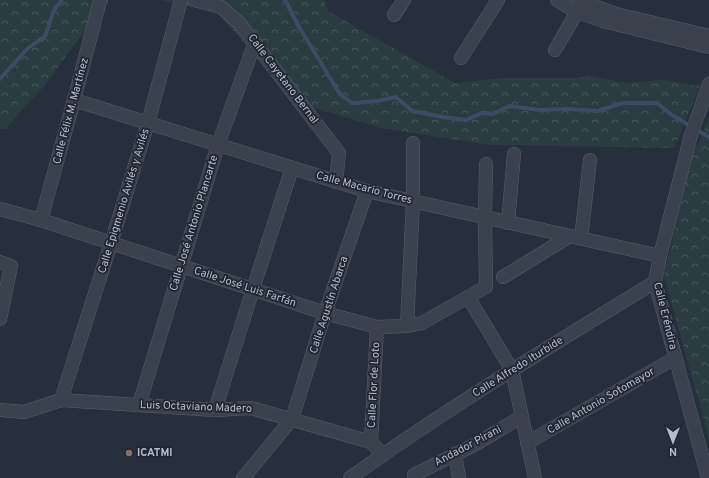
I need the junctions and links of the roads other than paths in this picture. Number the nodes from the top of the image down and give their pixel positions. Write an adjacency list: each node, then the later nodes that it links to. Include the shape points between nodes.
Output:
1 (181, 0): 16 (street, Calle Epigmenio Avilés y Avilés)
2 (194, 0): 10 (street, Calle Cayetano Bernal, via 221,7)
3 (404, 0): 8 (street)
4 (498, 0): 13 (street)
5 (557, 0): 7 (street)
6 (100, 1): 15 (street, Calle Félix M. Martínez)
7 (579, 6): 9 (street, via 591,6); 11 (street, via 603,21); 12 (street)
8 (394, 15)
9 (709, 36)
10 (255, 42): 18 (street, Calle José Antonio Plancarte); 23 (street, Calle Cayetano Bernal, via 340,153)
11 (709, 47)
12 (555, 50)
13 (461, 58)
14 (709, 84): 32 (street, Calle Eréndira, via 691,135)
15 (74, 100): 16 (street, Calle Macario Torres); 28 (street, Calle Félix M. Martínez)
16 (148, 123): 18 (street, Calle Macario Torres); 31 (street, Calle Epigmenio Avilés y Avilés)
17 (413, 143): 25 (street)
18 (218, 145): 22 (street, Calle Macario Torres); 34 (street, Calle José Antonio Plancarte)
19 (514, 154): 29 (street)
20 (590, 160): 30 (street)
21 (486, 164): 27 (street)
22 (292, 168): 23 (street, Calle Macario Torres); 37 (street)
23 (336, 182): 24 (street, Calle Macario Torres)
24 (367, 191): 25 (street, Calle Macario Torres); 40 (street, Calle Agustín Abarca)
25 (413, 201): 27 (street, Calle Macario Torres); 42 (street)
26 (0, 209): 28 (street, Calle José Luis Farfán)
27 (485, 218): 29 (street, Calle Macario Torres); 38 (street, Calle José Luis Farfán, via 486,287)
28 (41, 220): 31 (street, Calle José Luis Farfán)
29 (508, 223): 30 (street, Calle Macario Torres)
30 (575, 238): 32 (street, Calle Macario Torres); 35 (street)
31 (111, 243): 34 (street, Calle José Luis Farfán); 46 (street, Calle Epigmenio Avilés y Avilés)
32 (660, 256): 36 (street, Calle Eréndira)
33 (0, 262): 39 (street, via 11,266)
34 (181, 266): 37 (street, Calle José Luis Farfán); 47 (street, Calle José Antonio Plancarte)
35 (502, 277)
36 (655, 282): 44 (street, Calle Eréndira); 45 (street, Calle Alfredo Iturbide)
37 (253, 289): 40 (street, Calle José Luis Farfán); 49 (street)
38 (468, 297): 42 (street, Calle José Luis Farfán, via 422,323); 45 (street)
39 (2, 303): 41 (street)
40 (325, 312): 43 (street, Calle José Luis Farfán); 51 (street, Calle Agustín Abarca)
41 (0, 319)
42 (407, 326): 43 (street, Calle José Luis Farfán)
43 (377, 327): 52 (street, Calle Flor de Loto)
44 (675, 358): 53 (street, Calle Antonio Sotomayor); 61 (street, Calle Eréndira)
45 (512, 370): 50 (street); 55 (street, Calle Alfredo Iturbide)
46 (61, 400): 47 (street, Luis Octaviano Madero); 48 (street, Luis Octaviano Madero, via 24,412)
47 (139, 405): 49 (street, Luis Octaviano Madero)
48 (0, 410)
49 (215, 410): 51 (street, Luis Octaviano Madero, via 250,408)
50 (521, 417): 53 (street); 54 (street, Andador Pirani)
51 (292, 419): 52 (street, Luis Octaviano Madero); 57 (street)
52 (372, 442): 55 (street)
53 (527, 443): 60 (street)
54 (455, 454): 56 (street, Andador Pirani); 59 (street)
55 (383, 455): 58 (street, Calle Alfredo Iturbide)
56 (414, 475)
57 (243, 478)
58 (350, 478)
59 (459, 478)
60 (535, 478)
61 (708, 478)

